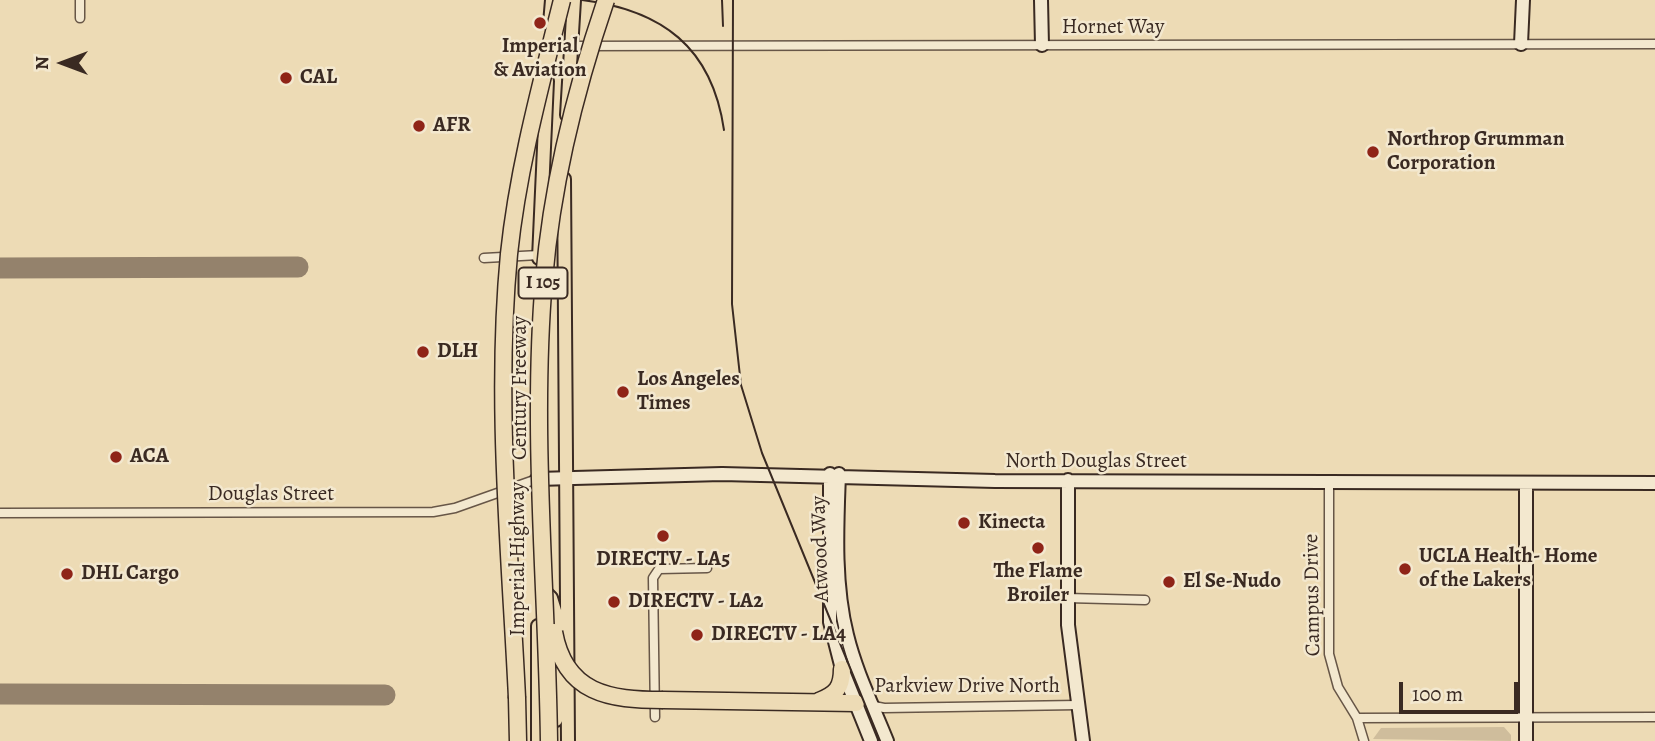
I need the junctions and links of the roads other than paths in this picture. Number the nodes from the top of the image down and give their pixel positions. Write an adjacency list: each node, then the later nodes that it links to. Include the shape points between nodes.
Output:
1 (80, 0): 8 (street)
2 (552, 0): 13 (main road, Imperial Highway)
3 (562, 0): 40 (highway, Century Freeway / I 105, bridge, via 520,177 505,304)
4 (574, 0): 12 (main road)
5 (606, 0): 26 (highway, Century Freeway / I 105, bridge, via 561,156 544,279 539,388)
6 (1041, 0): 11 (street)
7 (1523, 0): 9 (street)
8 (80, 18)
9 (1521, 44): 10 (street, Hornet Way); 11 (street, Hornet Way)
10 (1655, 44)
11 (1042, 45): 12 (street, Hornet Way)
12 (571, 46): 16 (main road)
13 (545, 123): 14 (main road, Imperial Highway); 16 (main road, via 552,246)
14 (539, 255): 15 (street); 19 (main road, Imperial Highway)
15 (484, 258)
16 (563, 260): 18 (main road)
17 (834, 474): 18 (street, North Douglas Street); 20 (street, North Douglas Street); 29 (street, Atwood Way, via 828,602); 33 (street, Atwood Way, via 841,603)
18 (565, 476): 19 (street, North Douglas Street); 39 (main road)
19 (537, 479): 24 (street, Douglas Street, via 433,512); 26 (main road, Imperial Highway)
20 (1068, 481): 21 (street, North Douglas Street); 27 (street)
21 (1329, 482): 23 (street, North Douglas Street); 37 (street, Campus Drive, via 1329,654 1338,687)
22 (1655, 483): 23 (street, North Douglas Street)
23 (1526, 484): 35 (street)
24 (0, 513)
25 (708, 568): 34 (street, via 659,569 653,578)
26 (542, 580): 30 (highway, bridge, via 558,652 586,687 633,700); 38 (main road, Imperial Highway); 39 (main road, via 556,614); 42 (highway, Century Freeway / I 105, bridge)
27 (1067, 598): 28 (street); 32 (street)
28 (1145, 600)
29 (842, 669): 30 (highway, via 837,691); 31 (street, Atwood Way)
30 (816, 702): 31 (highway)
31 (856, 702): 33 (street, Parkview Drive North); 45 (street, Atwood Way)
32 (1078, 705): 33 (street, Parkview Drive North); 47 (street)
33 (873, 706): 46 (street, Atwood Way)
34 (655, 717)
35 (1526, 717): 36 (street); 37 (street); 49 (street)
36 (1655, 717)
37 (1357, 718): 48 (street, Campus Drive)
38 (539, 719): 39 (street); 41 (main road, Imperial Highway)
39 (562, 719): 43 (main road); 44 (main road)
40 (518, 741)
41 (538, 741)
42 (549, 741)
43 (556, 741)
44 (568, 741)
45 (871, 741)
46 (887, 741)
47 (1083, 741)
48 (1364, 741)
49 (1526, 741)

